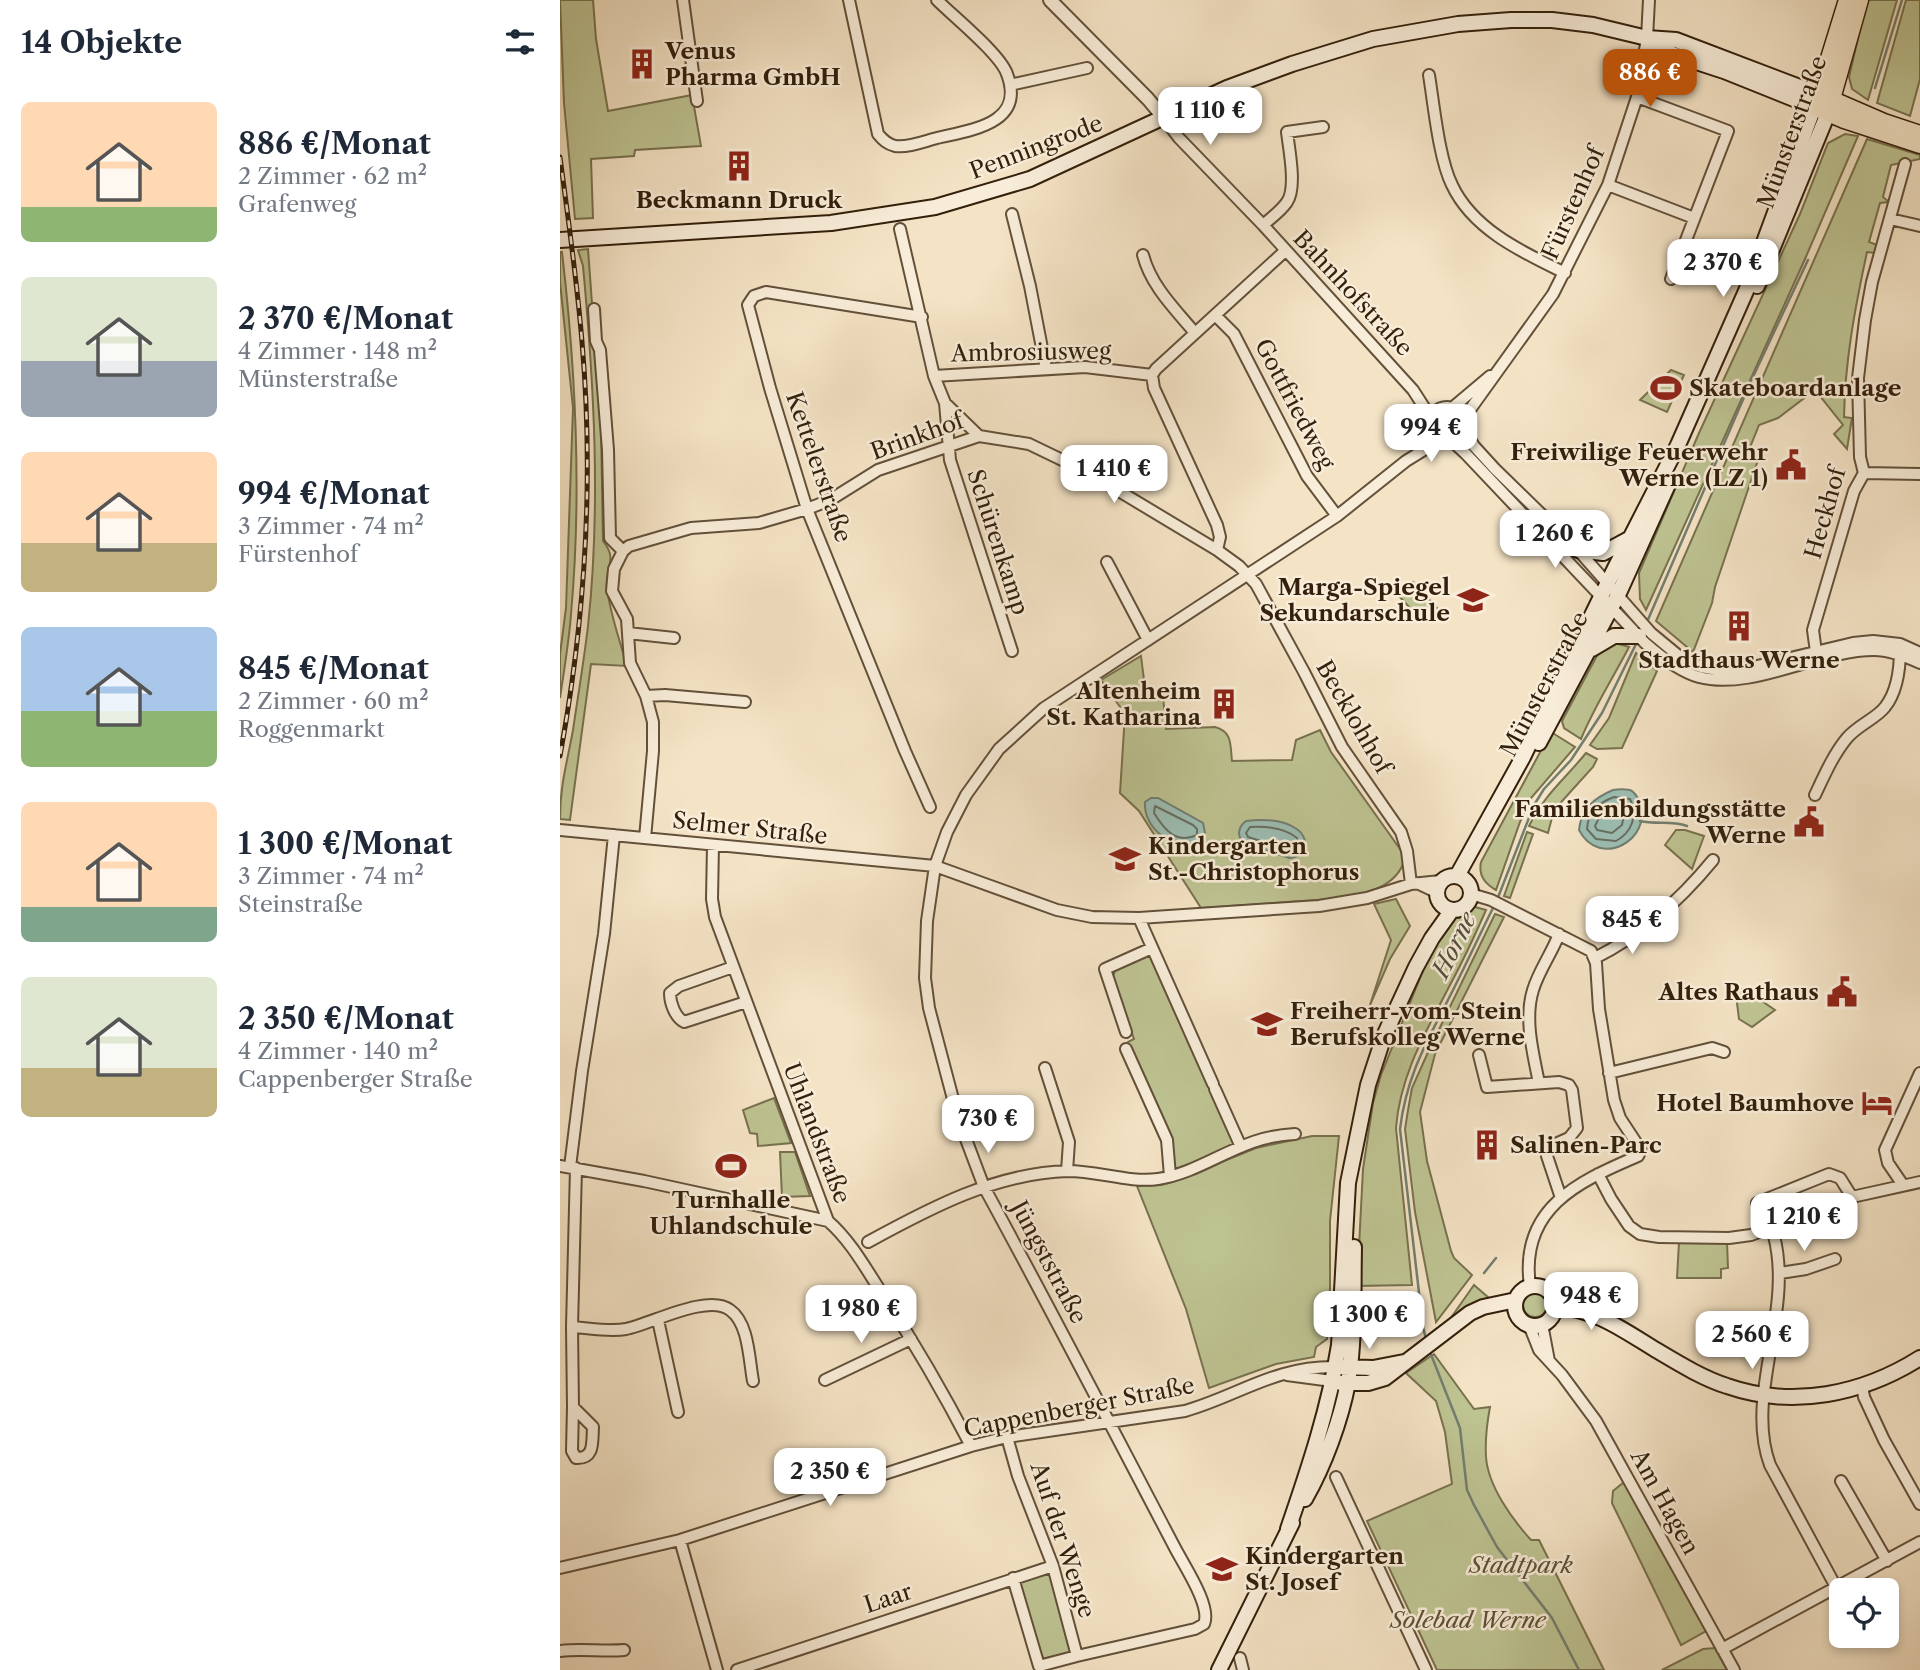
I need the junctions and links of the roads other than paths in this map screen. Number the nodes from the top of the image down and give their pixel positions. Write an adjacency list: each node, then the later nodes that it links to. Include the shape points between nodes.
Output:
1 (683, 0): 13 (street)
2 (849, 0): 11 (street, via 878,134 886,143 901,146 991,124 1007,107)
3 (937, 0): 11 (street, via 1003,64)
4 (1049, 0): 15 (street, Bahnhofstraße)
5 (1649, 0): 8 (street, Fürstenhof)
6 (1847, 0): 14 (main road, Münsterstraße)
7 (1860, 0): 14 (main road, Münsterstraße)
8 (1647, 38): 12 (street, Fürstenhof); 14 (main road, Penningrode, via 1676,40); 15 (main road, Penningrode, via 1552,20 1485,21 1422,29 1373,38 1292,64)
9 (1087, 68): 11 (street)
10 (1429, 75): 30 (street, via 1447,170 1460,200 1495,234)
11 (1010, 85)
12 (1637, 97): 20 (street, Fürstenhof); 22 (street, via 1728,131)
13 (697, 101)
14 (1823, 104): 17 (main road); 18 (main road); 54 (main road, Münsterstraße, via 1678,446); 61 (main road, Münsterstraße, via 1752,299)
15 (1163, 117): 24 (street, Bahnhofstraße); 27 (main road, Penningrode, via 1030,178 935,207 831,223)
16 (1323, 127): 24 (street, Bahnhofstraße, via 1287,132 1290,197)
17 (1920, 134)
18 (1920, 145)
19 (1905, 164): 23 (street, Heckhof)
20 (1608, 185): 22 (street); 30 (street, Fürstenhof)
21 (1012, 214): 37 (street)
22 (1694, 218): 31 (street)
23 (1890, 219): 25 (street); 50 (street, Heckhof, via 1872,282 1858,377)
24 (1263, 225): 28 (street, Bahnhofstraße)
25 (1920, 226)
26 (900, 229): 34 (street)
27 (560, 240)
28 (1285, 251): 33 (street); 40 (street, Bahnhofstraße)
29 (1143, 255): 35 (street, via 1161,292)
30 (1565, 273): 36 (street, Fürstenhof)
31 (1671, 279)
32 (594, 309): 57 (street, via 608,450 610,538)
33 (1215, 315): 35 (street); 53 (street, Gottfriedweg, via 1234,334 1307,476)
34 (922, 317): 38 (street); 52 (street, Kettelerstraße, via 766,292 749,302)
35 (1195, 333): 39 (street)
36 (1503, 365): 42 (street, Fürstenhof); 43 (street, Fürstenhof)
37 (1046, 369): 38 (street, Ambrosiusweg); 39 (street, Ambrosiusweg, via 1094,367)
38 (934, 376): 41 (street)
39 (1153, 376): 55 (street, via 1154,388 1217,525)
40 (1413, 390): 42 (street, Bahnhofstraße); 44 (street, Bahnhofstraße)
41 (945, 403): 46 (street); 48 (street)
42 (1447, 408): 43 (street, Bahnhofstraße); 44 (street)
43 (1464, 418): 45 (street)
44 (1431, 424): 47 (street, Bahnhofstraße); 49 (street)
45 (1464, 430): 47 (street, via 1457,439); 56 (street, via 1494,469)
46 (979, 436): 48 (street, Brinkhof); 55 (street, Brinkhof, via 1013,440 1045,451)
47 (1446, 441): 49 (street); 61 (street, Bahnhofstraße, via 1465,453)
48 (947, 446): 52 (street, Brinkhof, via 878,470); 67 (street, Schürenkamp)
49 (1406, 461): 53 (street)
50 (1864, 472): 51 (street); 68 (street, Heckhof, via 1854,491 1815,622)
51 (1920, 474)
52 (807, 509): 57 (street, Brinkhof, via 759,523 691,528); 75 (street, Kettelerstraße)
53 (1337, 516): 59 (street)
54 (1631, 538): 56 (main road, via 1603,553); 60 (main road, Münsterstraße)
55 (1217, 550): 59 (street, Brinkhof)
56 (1578, 550): 60 (street)
57 (623, 551): 63 (street, via 614,569 612,591 627,619)
58 (1107, 562): 65 (street)
59 (1249, 575): 65 (street, Jüngststraße); 82 (street, Becklohhof, via 1342,747 1401,832)
60 (1608, 583): 61 (main road, Münsterstraße)
61 (1610, 600): 62 (street, Bahnhofstraße); 70 (main road, Münsterstraße); 83 (main road, Münsterstraße, via 1523,757)
62 (1637, 632): 66 (street, via 1659,655 1697,677 1720,680 1855,652); 68 (street, via 1701,667 1720,671); 70 (main road, via 1604,640)
63 (628, 633): 64 (street); 72 (street, via 630,663)
64 (674, 638)
65 (1148, 640): 81 (street, Jüngststraße, via 1044,708 999,749 966,795)
66 (1900, 649): 68 (street, via 1873,641); 69 (street); 71 (street); 74 (street, via 1894,687 1885,708 1847,737)
67 (1012, 650)
68 (1816, 652)
69 (1920, 653)
70 (1587, 654): 83 (main road, Münsterstraße)
71 (1920, 663)
72 (646, 696): 73 (street); 78 (street, via 654,731)
73 (745, 702)
74 (1815, 795)
75 (930, 807)
76 (560, 830): 77 (street, Selmer Straße)
77 (614, 835): 78 (street, Selmer Straße); 101 (street)
78 (645, 838): 79 (street, Selmer Straße)
79 (713, 845): 81 (street, Selmer Straße); 89 (street, Uhlandstraße, via 712,899)
80 (1713, 860): 88 (street, via 1650,923)
81 (935, 866): 85 (street, via 1057,910 1092,917); 107 (street, Jüngststraße, via 927,920 929,1008 958,1118)
82 (1414, 884): 84 (street); 85 (street, via 1331,905)
83 (1465, 884): 84 (main road, via 1448,877); 84 (main road, Münsterstraße, via 1464,907); 86 (street)
84 (1443, 897): 124 (main road, via 1432,938 1384,1035 1355,1144 1348,1183)
85 (1139, 918): 87 (street)
86 (1559, 934): 88 (street); 98 (street, via 1533,989 1529,1015)
87 (1152, 948): 91 (street, via 1105,969); 100 (street)
88 (1595, 958): 96 (street)
89 (733, 967): 90 (street, Uhlandstraße); 90 (street, via 679,986 670,999 684,1022)
90 (746, 1002): 110 (street, Uhlandstraße)
91 (1126, 1032)
92 (1126, 1049): 104 (street, via 1167,1140)
93 (1724, 1052): 96 (street, via 1712,1048)
94 (1479, 1055): 98 (street, via 1487,1087)
95 (1045, 1068): 102 (street, via 1069,1142)
96 (1609, 1073): 103 (street, via 1620,1118 1641,1152)
97 (1920, 1073): 106 (street, via 1885,1150)
98 (1539, 1083): 109 (street, via 1565,1083 1572,1090 1576,1132 1547,1153)
99 (1295, 1134): 100 (street)
100 (1241, 1147): 104 (street)
101 (569, 1167): 110 (street); 120 (street)
102 (1067, 1171): 104 (street, via 1143,1180); 107 (street)
103 (1598, 1174): 109 (street); 111 (street, via 1625,1220 1640,1234 1729,1238)
104 (1170, 1176)
105 (1920, 1182): 106 (street)
106 (1903, 1185): 108 (street)
107 (984, 1187): 112 (street); 133 (street, Jüngststraße)
108 (1852, 1197): 111 (street); 111 (street, via 1840,1178 1829,1174 1757,1203)
109 (1561, 1198): 115 (street, via 1548,1210 1531,1242)
110 (828, 1221): 121 (street, Uhlandstraße, via 853,1248)
111 (1770, 1229): 114 (street)
112 (868, 1242)
113 (1836, 1259): 114 (street)
114 (1780, 1273): 130 (street)
115 (1530, 1286): 116 (main road, via 1519,1294); 117 (main road, via 1547,1290)
116 (1516, 1307): 119 (main road); 122 (main road, via 1463,1320)
117 (1555, 1307): 119 (main road, via 1551,1317); 130 (main road, via 1604,1318 1698,1373)
118 (658, 1320): 120 (street, via 624,1330); 126 (street, via 709,1305 731,1310 742,1327); 132 (street)
119 (1535, 1324): 152 (street, Am Hagen, via 1539,1350 1596,1421)
120 (572, 1327): 127 (street)
121 (911, 1339): 125 (street); 137 (street, Uhlandstraße)
122 (1411, 1357): 124 (main road); 128 (main road, via 1385,1378)
123 (1920, 1357): 129 (main road)
124 (1339, 1372): 128 (main road); 133 (street, Cappenberger Straße, via 1300,1368 1185,1411); 141 (main road)
125 (825, 1380)
126 (753, 1381)
127 (566, 1384): 131 (street)
128 (1348, 1384): 141 (main road, via 1314,1483)
129 (1862, 1386): 130 (main road, via 1822,1396); 140 (street, via 1884,1440)
130 (1765, 1395): 148 (street, via 1762,1422 1768,1461)
131 (573, 1407): 134 (street); 134 (street, via 593,1427 592,1449 586,1457 573,1455)
132 (678, 1412)
133 (1109, 1422): 135 (street, Cappenberger Straße); 151 (street, Jüngststraße)
134 (572, 1434): 136 (street)
135 (1007, 1437): 137 (street, Cappenberger Straße); 145 (street, Auf der Wenge)
136 (560, 1444)
137 (971, 1446): 142 (street, Cappenberger Straße)
138 (1336, 1477): 160 (street)
139 (1841, 1481): 144 (street)
140 (1920, 1504)
141 (1288, 1529): 159 (main road)
142 (680, 1540): 146 (street, Cappenberger Straße); 157 (street)
143 (1920, 1542): 144 (street)
144 (1887, 1561): 149 (street)
145 (1053, 1566): 147 (street, Laar); 155 (street, Auf der Wenge)
146 (560, 1568)
147 (1013, 1578): 156 (street, Auf der Wenge); 158 (street, Laar)
148 (1837, 1578)
149 (1858, 1578)
150 (1829, 1594): 152 (street)
151 (1206, 1614): 155 (street, Auf der Wenge, via 1200,1627)
152 (1722, 1649): 161 (street, Am Hagen)
153 (624, 1650): 154 (street)
154 (560, 1651)
155 (1077, 1656): 156 (street, Auf der Wenge)
156 (1039, 1668)
157 (718, 1670)
158 (737, 1670)
159 (1219, 1670)
160 (1426, 1670)
161 (1734, 1670)

